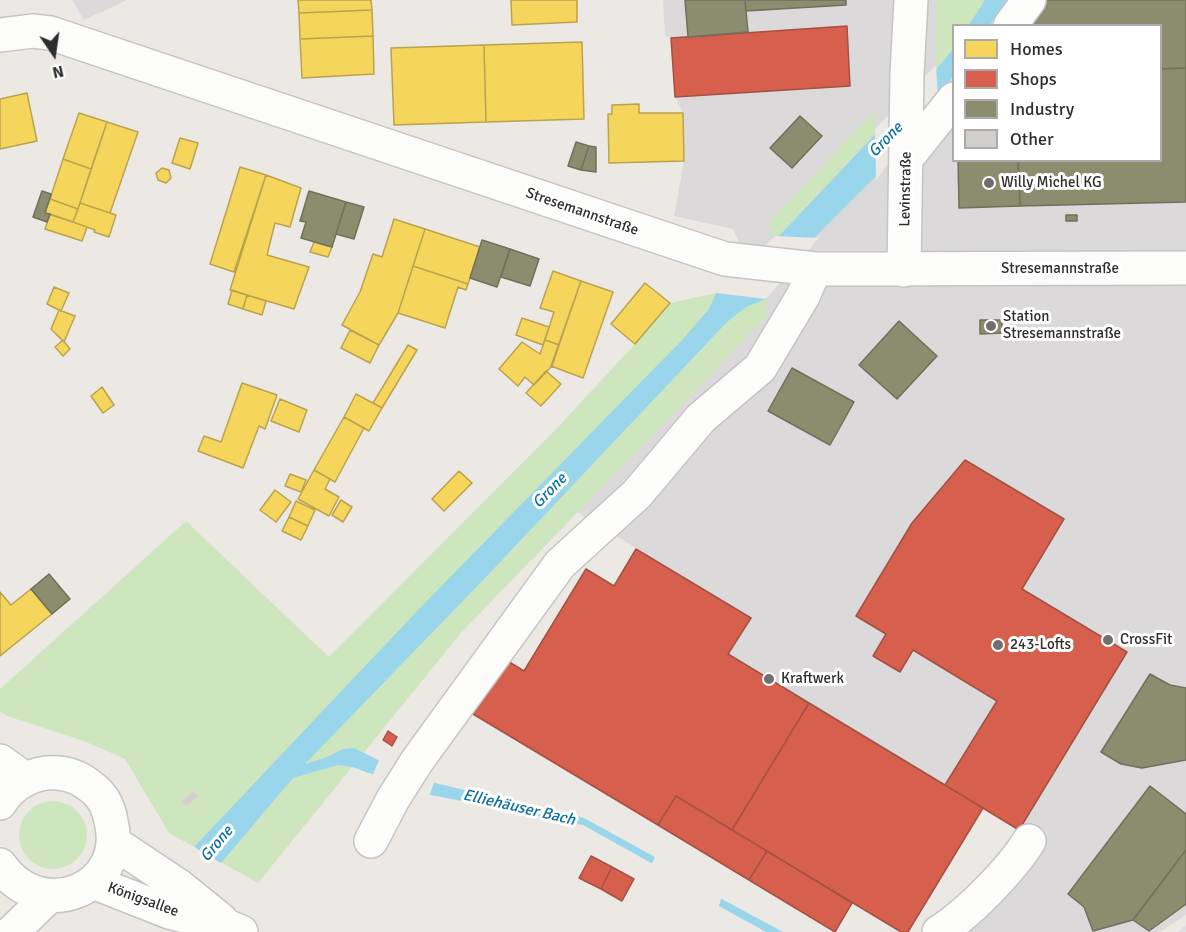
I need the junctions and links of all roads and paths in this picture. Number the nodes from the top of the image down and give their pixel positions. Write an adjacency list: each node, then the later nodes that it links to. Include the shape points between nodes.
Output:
1 (910, 0): 6 (street, Levinstraße)
2 (1029, 0): 3 (street)
3 (1011, 24)
4 (0, 35): 7 (street, Stresemannstraße, via 50,33 725,260)
5 (952, 101): 6 (street)
6 (906, 153): 9 (street, Levinstraße)
7 (805, 268): 9 (street, Stresemannstraße); 12 (street, via 803,296 760,368 701,418 637,494 560,564 417,761)
8 (1186, 268): 9 (street, Stresemannstraße)
9 (904, 270)
10 (13, 770): 11 (street); 14 (street, via 84,780 106,805)
11 (0, 803)
12 (371, 841)
13 (1029, 841): 20 (street, via 1021,855 957,922)
14 (113, 843): 16 (street, Königsallee, via 105,867); 18 (street, Königsallee)
15 (1, 873): 17 (street, via 28,891)
16 (93, 882): 17 (street, Königsallee, via 65,896); 18 (street, Königsallee, via 170,912)
17 (48, 897): 19 (street)
18 (235, 929)
19 (12, 932)
20 (939, 932)

